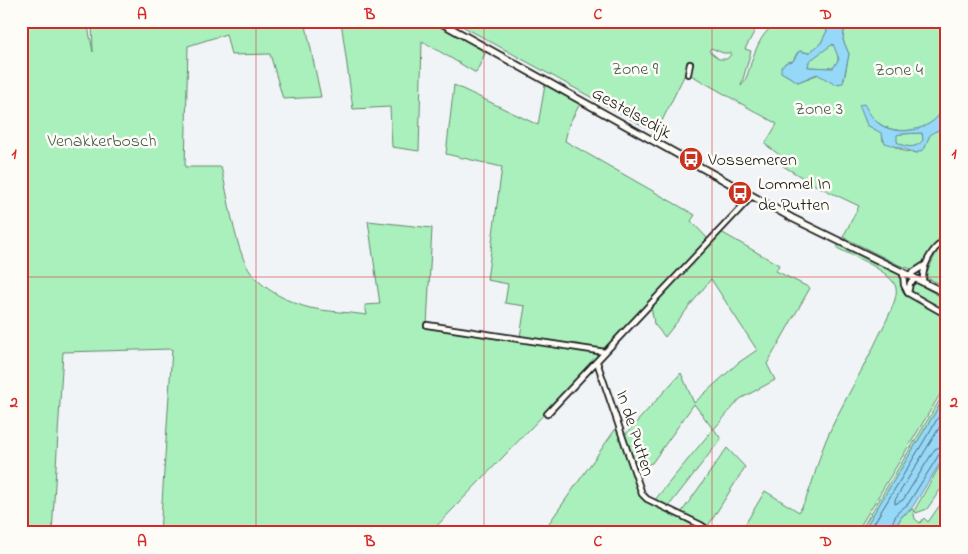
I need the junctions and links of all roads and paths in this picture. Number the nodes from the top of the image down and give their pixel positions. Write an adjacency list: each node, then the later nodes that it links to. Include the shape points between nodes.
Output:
1 (438, 21): 4 (main road, Gestelsedijk)
2 (690, 64): 3 (street)
3 (688, 74)
4 (752, 196): 8 (main road, Gestelsedijk); 15 (street)
5 (947, 233): 6 (street)
6 (946, 244): 7 (street, via 939,244)
7 (926, 264): 8 (street); 10 (street)
8 (906, 274): 9 (main road, Gestelsedijk); 11 (street, via 904,286)
9 (916, 279): 10 (main road, Gestelsedijk); 11 (street, via 910,283)
10 (923, 282): 12 (main road, Gestelsedijk)
11 (908, 293): 13 (street)
12 (947, 294)
13 (947, 315)
14 (428, 325): 15 (street)
15 (605, 352): 16 (street)
16 (597, 362): 17 (street); 18 (street, In de Putten, via 642,494)
17 (547, 414)
18 (712, 533)

